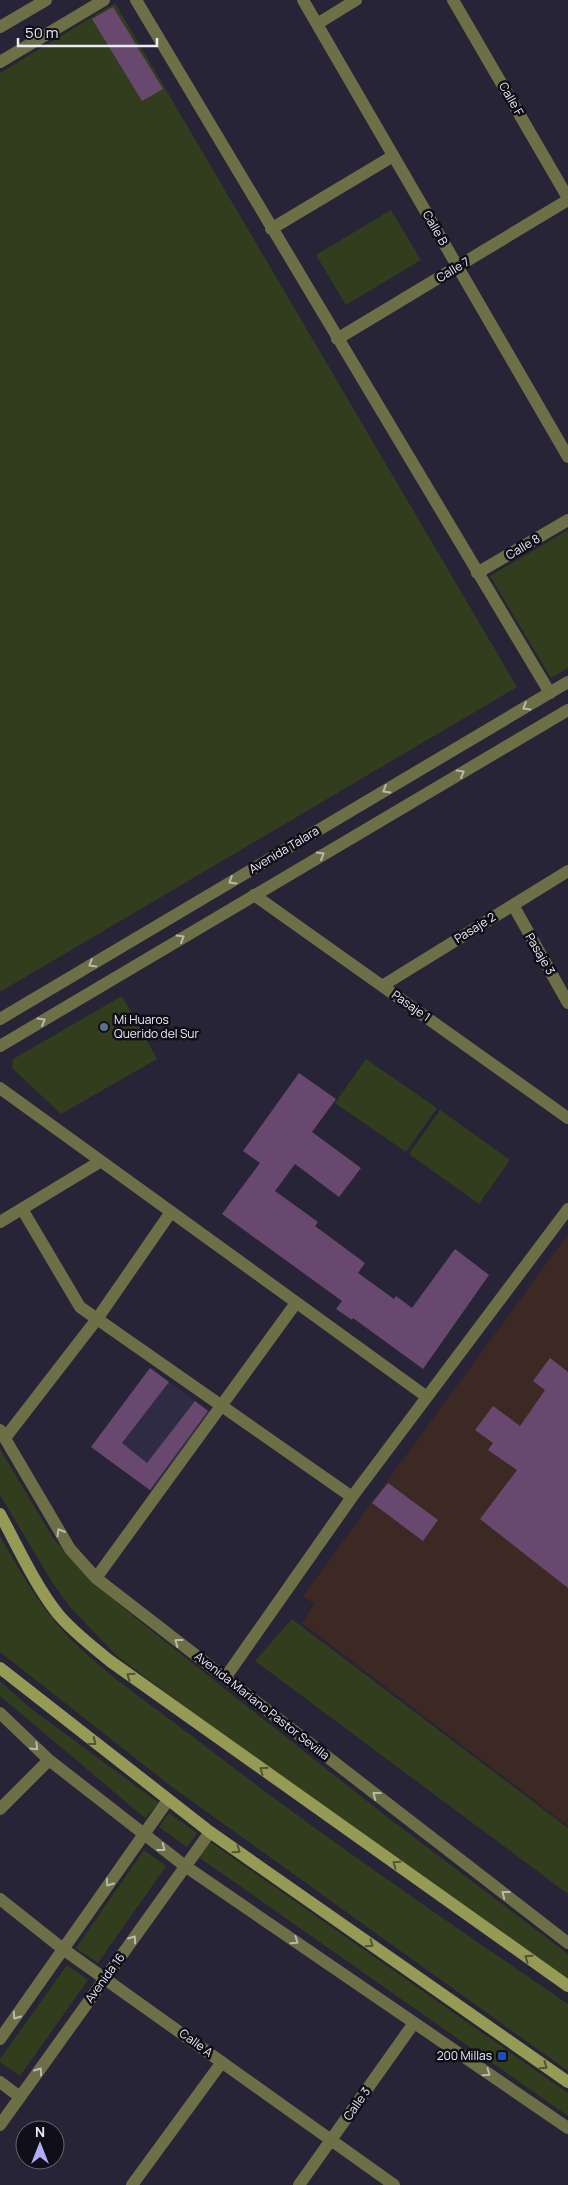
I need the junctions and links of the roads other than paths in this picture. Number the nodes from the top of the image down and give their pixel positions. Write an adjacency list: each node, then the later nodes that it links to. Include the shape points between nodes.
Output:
1 (104, 0): 9 (street)
2 (136, 0): 12 (street)
3 (303, 0): 7 (street, Calle B)
4 (356, 0): 7 (street)
5 (453, 0): 11 (street, Calle F)
6 (41, 1): 8 (street)
7 (317, 24): 10 (street, Calle B)
8 (0, 27)
9 (0, 62)
10 (394, 156): 12 (street); 13 (street, Calle B)
11 (568, 199): 13 (street, Calle 7)
12 (271, 229): 14 (street)
13 (458, 267): 14 (street, Calle 7); 15 (street, Calle B)
14 (338, 339): 17 (street)
15 (568, 457)
16 (568, 520): 17 (street, Calle 8)
17 (478, 574): 19 (street)
18 (568, 682): 19 (street, Avenida Talara)
19 (550, 693): 26 (street, Avenida Talara, one-way to 26)
20 (567, 714): 22 (street, Avenida Talara, one-way to 20)
21 (568, 871): 23 (street, Pasaje 2)
22 (254, 895): 24 (street, Pasaje 1); 27 (street, Avenida Talara, one-way to 22)
23 (513, 905): 24 (street, Pasaje 2); 25 (street, Pasaje 3)
24 (382, 986): 29 (street, Pasaje 1)
25 (568, 1003)
26 (0, 1019)
27 (0, 1046)
28 (0, 1088): 30 (street)
29 (568, 1118)
30 (101, 1161): 31 (street); 33 (street)
31 (22, 1209): 34 (street); 36 (street, via 80,1307)
32 (568, 1209): 37 (street)
33 (171, 1212): 35 (street); 36 (street)
34 (0, 1222)
35 (296, 1303): 37 (street); 38 (street)
36 (97, 1319): 38 (street); 39 (street)
37 (427, 1397): 40 (street)
38 (221, 1406): 40 (street); 42 (street)
39 (2, 1434): 42 (street, Avenida Mariano Pastor Sevilla, one-way to 39, via 70,1549)
40 (352, 1497): 44 (street)
41 (0, 1514): 56 (main road, one-way to 41, via 102,1655 58,1614)
42 (96, 1578): 44 (street, Avenida Mariano Pastor Sevilla, one-way to 42)
43 (0, 1668): 47 (main road, one-way to 47)
44 (226, 1678): 53 (street, Avenida Mariano Pastor Sevilla, one-way to 44)
45 (0, 1713): 46 (street, one-way to 46)
46 (49, 1760): 48 (street); 50 (street)
47 (168, 1800): 49 (main road); 50 (street)
48 (0, 1809)
49 (210, 1832): 51 (street, Avenida 16); 61 (main road, one-way to 61)
50 (144, 1834): 51 (street, one-way to 51); 54 (street, one-way to 54)
51 (185, 1866): 55 (street, Avenida 16, one-way to 51); 57 (street, one-way to 57)
52 (0, 1899): 54 (street, Calle A)
53 (568, 1943)
54 (63, 1949): 55 (street, Calle A); 58 (street, one-way to 58)
55 (105, 1978): 59 (street, Calle A); 62 (street, Avenida 16, one-way to 55)
56 (568, 1986)
57 (414, 2023): 64 (street, one-way to 64); 65 (street, Calle 3)
58 (0, 2039)
59 (222, 2062): 65 (street, Calle A); 66 (street)
60 (0, 2082): 62 (street)
61 (568, 2082)
62 (20, 2097): 63 (street, Avenida 16)
63 (0, 2125)
64 (568, 2128)
65 (332, 2140): 67 (street, Calle 3); 68 (street, Calle A)
66 (132, 2185)
67 (299, 2185)
68 (394, 2185)

